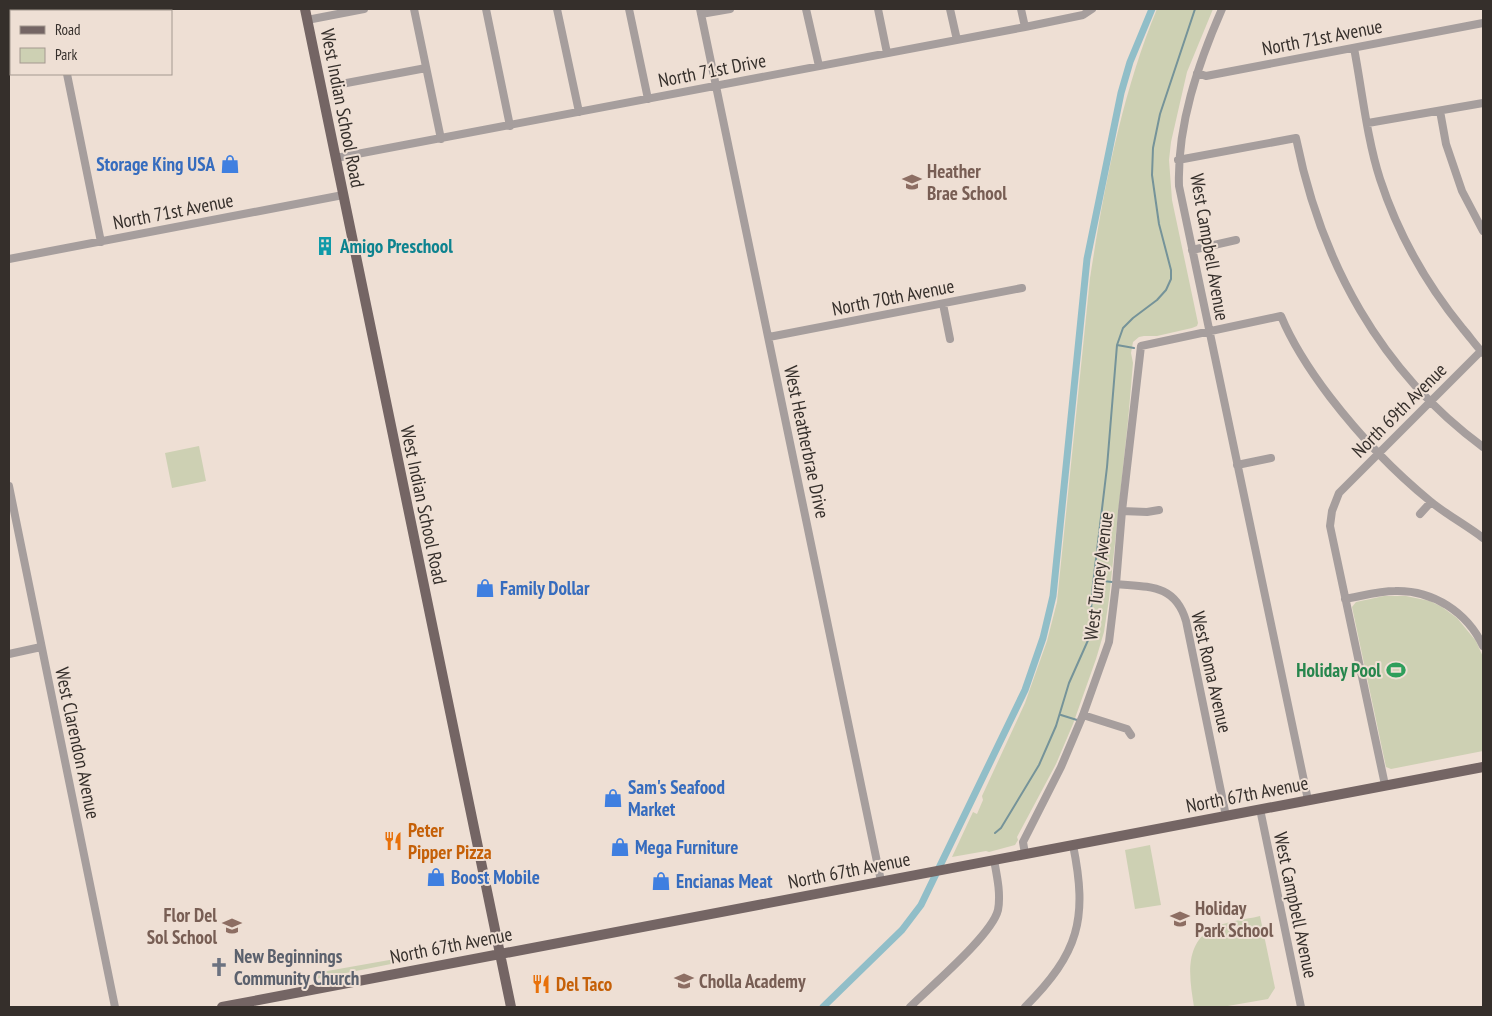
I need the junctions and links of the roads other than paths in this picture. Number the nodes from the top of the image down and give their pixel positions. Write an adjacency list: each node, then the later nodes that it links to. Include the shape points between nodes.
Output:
1 (305, 9): 15 (main road, West Indian School Road)
2 (364, 9): 15 (street)
3 (414, 9): 22 (street)
4 (486, 9): 32 (street)
5 (557, 9): 30 (street)
6 (629, 9): 27 (street)
7 (730, 9): 14 (street)
8 (806, 9): 21 (street)
9 (878, 9): 20 (street)
10 (950, 9): 18 (street)
11 (1021, 9): 17 (street)
12 (1092, 9): 17 (street, North 71st Drive, via 1083,15)
13 (1222, 9): 23 (street, West Campbell Avenue)
14 (701, 12): 26 (street, West Heatherbrae Drive)
15 (307, 20): 34 (main road, West Indian School Road)
16 (1483, 23): 19 (street, North 71st Avenue)
17 (1025, 26): 18 (street, North 71st Drive)
18 (956, 40): 20 (street, North 71st Drive)
19 (1354, 48): 23 (street, North 71st Avenue, via 1206,76); 31 (street)
20 (887, 53): 21 (street, North 71st Drive)
21 (819, 66): 26 (street, North 71st Drive)
22 (426, 68): 25 (street); 33 (street)
23 (1197, 73): 35 (street, West Campbell Avenue)
24 (67, 75): 39 (street)
25 (336, 85)
26 (716, 86): 27 (street, North 71st Drive); 45 (street, West Heatherbrae Drive)
27 (648, 99): 30 (street, North 71st Drive)
28 (1483, 103): 29 (street)
29 (1440, 111): 31 (street); 37 (street, via 1446,144 1462,191)
30 (578, 112): 32 (street, North 71st Drive)
31 (1368, 124): 47 (street, via 1380,179 1414,257 1447,309)
32 (510, 126): 33 (street, North 71st Drive)
33 (441, 139): 34 (street, North 71st Drive)
34 (336, 158): 36 (main road, West Indian School Road)
35 (1178, 160): 40 (street, West Campbell Avenue, via 1182,202); 48 (street, via 1296,138 1313,207 1346,284 1387,350)
36 (343, 195): 39 (street, North 71st Avenue); 75 (main road, West Indian School Road)
37 (1483, 231)
38 (1236, 240): 40 (street)
39 (100, 242): 41 (street, North 71st Avenue)
40 (1192, 250): 44 (street, West Campbell Avenue)
41 (9, 259)
42 (1022, 288): 43 (street, North 70th Avenue)
43 (943, 304): 45 (street, North 70th Avenue); 46 (street)
44 (1209, 331): 50 (street, via 1281,316 1306,363 1352,426); 52 (street, West Campbell Avenue); 56 (street, West Turney Avenue, via 1141,346)
45 (769, 337): 74 (street, West Heatherbrae Drive)
46 (950, 339)
47 (1482, 352): 48 (street, North 69th Avenue)
48 (1430, 401): 49 (street); 50 (street, North 69th Avenue)
49 (1483, 448)
50 (1378, 454): 54 (street); 60 (street, North 69th Avenue, via 1340,493 1332,511 1330,526)
51 (1271, 458): 52 (street)
52 (1237, 465): 68 (street, West Campbell Avenue)
53 (9, 486): 62 (street, West Clarendon Avenue)
54 (1431, 502): 57 (street); 58 (street)
55 (1159, 510): 56 (street)
56 (1122, 511): 59 (street, West Turney Avenue)
57 (1420, 514)
58 (1483, 538)
59 (1116, 584): 64 (street, West Turney Avenue, via 1109,642); 70 (street, West Roma Avenue, via 1159,588 1181,606)
60 (1345, 599): 61 (street, via 1396,591 1431,597 1468,622); 67 (street)
61 (1483, 646)
62 (41, 647): 63 (street); 76 (street, West Clarendon Avenue)
63 (9, 654)
64 (1083, 714): 65 (street, via 1127,729); 72 (street, West Turney Avenue, via 1061,767 1023,842)
65 (1131, 735)
66 (1483, 767): 67 (main road, North 67th Avenue)
67 (1384, 785): 68 (main road, North 67th Avenue)
68 (1308, 800): 69 (main road, North 67th Avenue)
69 (1260, 809): 70 (main road, North 67th Avenue); 81 (street, West Campbell Avenue)
70 (1226, 816): 71 (main road, North 67th Avenue)
71 (1073, 845): 72 (main road, North 67th Avenue); 80 (street, via 1080,888 1076,933 1062,965)
72 (1025, 854): 73 (main road, North 67th Avenue)
73 (994, 860): 74 (main road, North 67th Avenue); 79 (street, via 999,900 995,918 982,936)
74 (881, 881): 75 (main road, North 67th Avenue)
75 (500, 954): 77 (main road, North 67th Avenue); 78 (main road, West Indian School Road)
76 (115, 1007)
77 (222, 1007)
78 (511, 1007)
79 (910, 1007)
80 (1026, 1007)
81 (1301, 1007)

